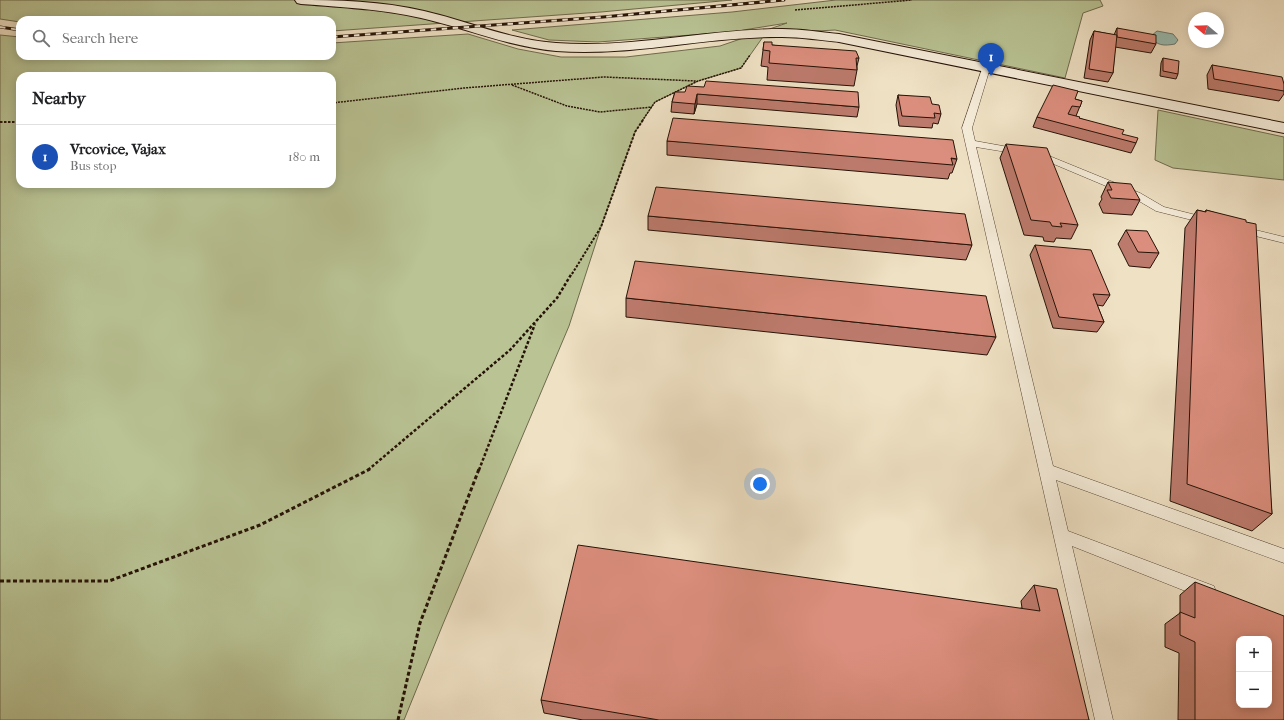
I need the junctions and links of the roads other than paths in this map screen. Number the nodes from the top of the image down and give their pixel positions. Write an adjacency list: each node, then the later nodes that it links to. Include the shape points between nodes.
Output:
1 (301, 0): 2 (street, via 422,14 517,42 554,47 587,49 638,46 788,33 839,38)
2 (986, 68): 3 (street); 4 (lane, via 967,128)
3 (1284, 128)
4 (970, 143): 5 (lane, via 1039,155 1136,195 1160,209); 8 (lane)
5 (1216, 223)
6 (1231, 227): 7 (lane)
7 (1284, 240)
8 (1046, 470): 9 (lane); 10 (lane)
9 (1061, 534): 11 (lane); 12 (lane)
10 (1284, 556)
11 (1224, 598)
12 (1104, 720)

